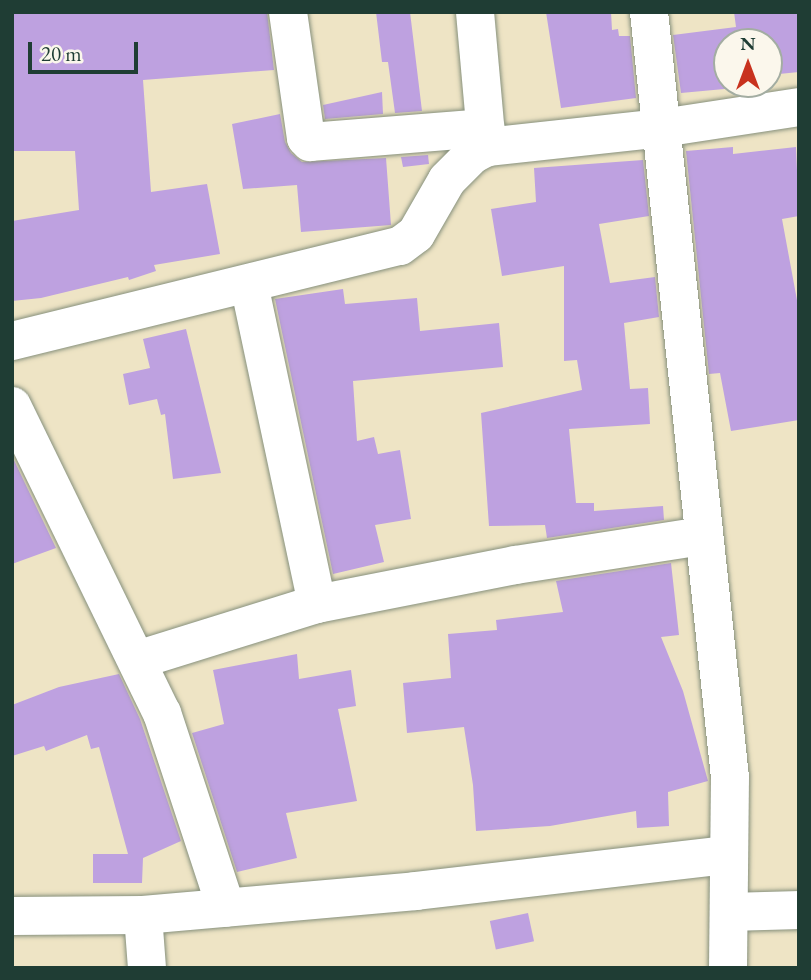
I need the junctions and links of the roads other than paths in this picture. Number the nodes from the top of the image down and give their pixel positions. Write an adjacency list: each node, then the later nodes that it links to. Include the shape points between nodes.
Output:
1 (288, 12): 6 (street, via 310,142)
2 (475, 12): 6 (street)
3 (649, 12): 5 (street)
4 (799, 107): 5 (street)
5 (662, 128): 6 (street); 10 (street)
6 (486, 138): 7 (street, via 447,180 416,234 400,246)
7 (249, 284): 8 (street); 11 (street)
8 (12, 341)
9 (12, 406): 12 (street)
10 (703, 536): 11 (street, via 515,565); 13 (street, via 730,777)
11 (317, 604): 12 (street)
12 (138, 660): 14 (street, via 162,713)
13 (728, 855): 14 (street); 16 (street)
14 (226, 908): 17 (street)
15 (799, 910): 16 (street)
16 (730, 912): 20 (street)
17 (144, 915): 18 (street); 19 (street)
18 (12, 916)
19 (147, 968)
20 (729, 968)

